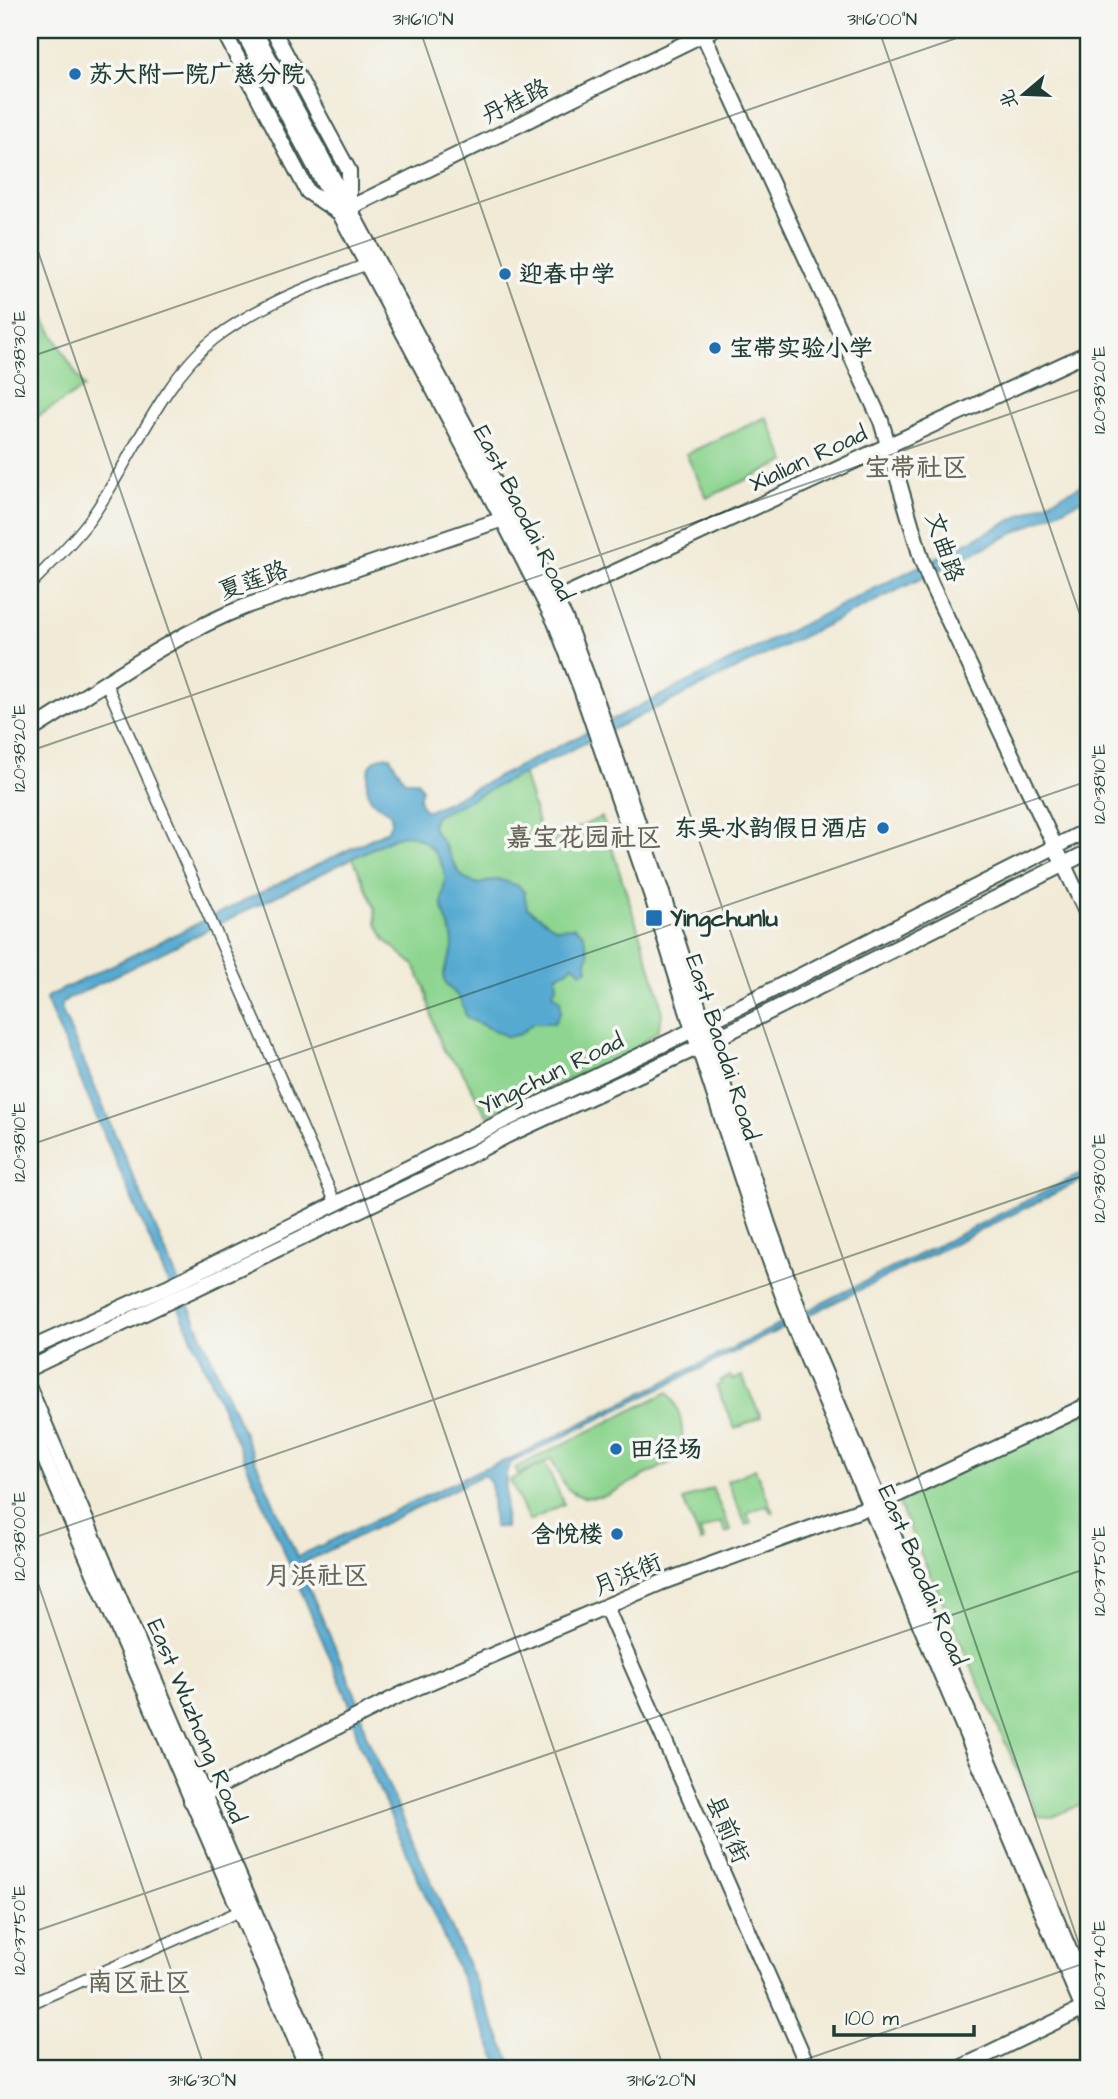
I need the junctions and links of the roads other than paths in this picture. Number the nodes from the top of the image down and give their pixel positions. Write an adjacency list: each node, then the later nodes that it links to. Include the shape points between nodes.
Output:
1 (223, 30): 6 (main road, via 308,192)
2 (242, 30): 6 (main road, East Baodai Road)
3 (254, 30): 6 (main road, East Baodai Road)
4 (273, 30): 6 (main road, via 349,171)
5 (707, 32): 6 (main road, 丹桂路); 9 (main road, 文曲路)
6 (344, 211): 7 (main road, East Baodai Road); 10 (main road, East Baodai Road)
7 (366, 264): 10 (main road, East Baodai Road); 11 (street, via 254,312 214,340 165,397 90,519)
8 (1088, 353): 9 (main road, Xialian Road)
9 (889, 446): 12 (main road, Xialian Road); 16 (main road, 文曲路, via 929,579)
10 (508, 518): 12 (main road, East Baodai Road); 13 (main road, 夏莲路, via 237,610)
11 (30, 585)
12 (552, 602): 20 (main road, East Baodai Road, via 662,893)
13 (106, 683): 14 (main road, 夏莲路); 22 (street)
14 (30, 731)
15 (1088, 830): 16 (main road, Yingchun Road)
16 (1057, 846): 18 (main road, 文曲路); 20 (main road, Yingchun Road)
17 (1088, 852): 18 (main road, Yingchun Road)
18 (1065, 863): 19 (main road, 文曲路); 21 (main road, Yingchun Road)
19 (1088, 916)
20 (698, 1027): 21 (main road, East Baodai Road); 22 (main road, Yingchun Road)
21 (704, 1045): 23 (main road, Yingchun Road, via 428,1177); 30 (main road, East Baodai Road, via 797,1320)
22 (336, 1205): 23 (main road, Yingchun Road)
23 (174, 1291): 24 (main road, Yingchun Road); 25 (main road, Yingchun Road)
24 (30, 1349)
25 (30, 1368)
26 (30, 1391): 32 (main road, East Wuzhong Road)
27 (1088, 1405): 30 (main road, 月浜街)
28 (30, 1426): 29 (main road, East Wuzhong Road)
29 (35, 1453): 32 (main road, East Wuzhong Road)
30 (875, 1505): 31 (main road, 月浜街); 35 (main road, East Baodai Road)
31 (606, 1607): 32 (main road, 月浜街, via 402,1694); 38 (main road, 县前街)
32 (197, 1798): 33 (main road, East Wuzhong Road); 37 (main road, East Wuzhong Road)
33 (240, 1911): 34 (street); 36 (main road, East Wuzhong Road)
34 (30, 2004)
35 (1087, 2007): 39 (main road)
36 (307, 2069)
37 (322, 2069)
38 (809, 2069)
39 (958, 2069)

